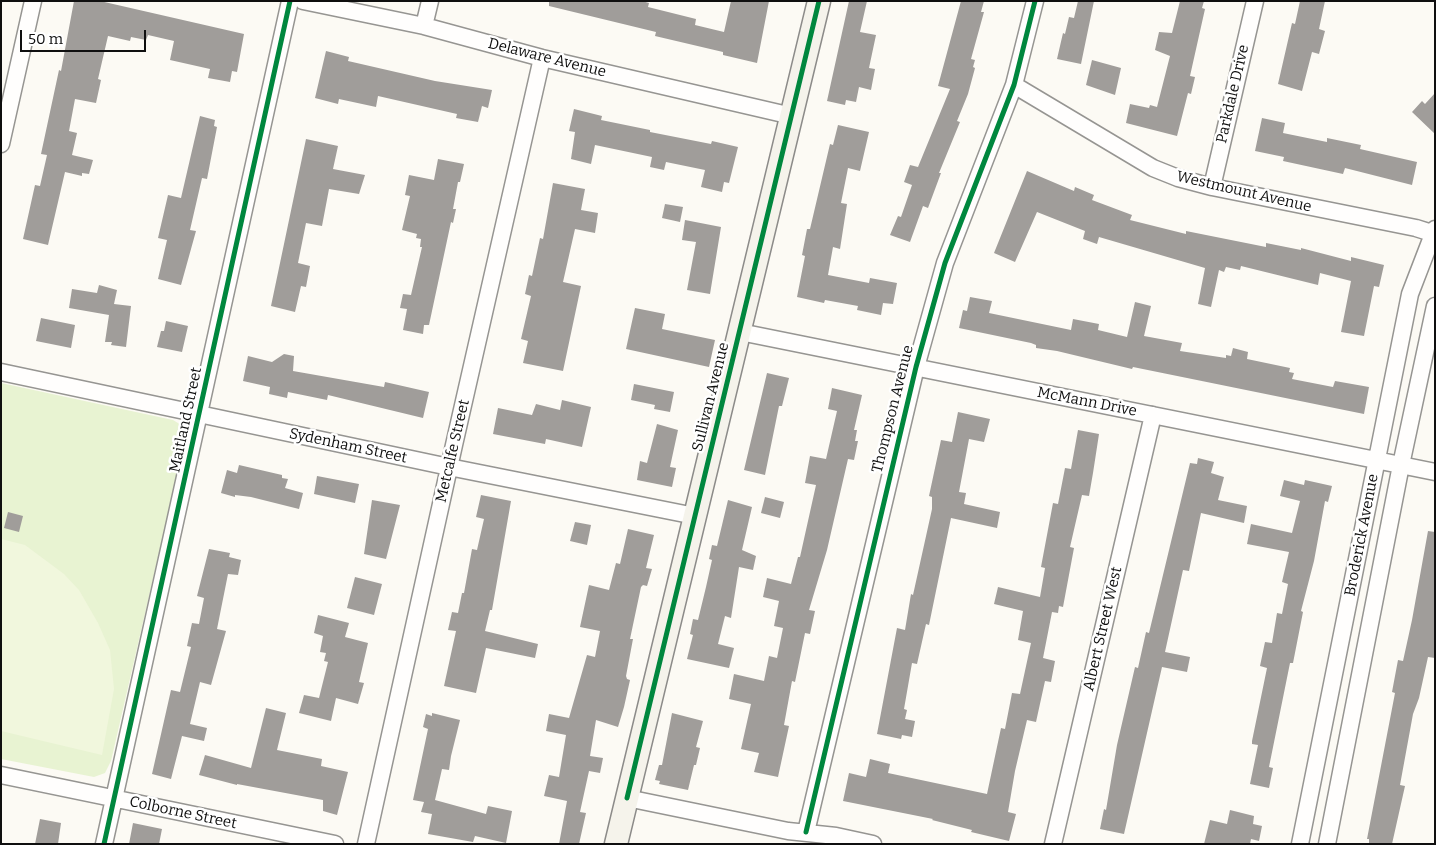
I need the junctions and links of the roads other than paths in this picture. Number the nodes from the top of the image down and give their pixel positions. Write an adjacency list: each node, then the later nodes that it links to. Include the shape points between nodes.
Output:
1 (33, 1): 12 (street)
2 (290, 1): 19 (street, Maitland Street)
3 (303, 1): 8 (street, Delaware Avenue)
4 (430, 1): 8 (street)
5 (820, 1): 11 (street, Sullivan Avenue)
6 (1035, 1): 10 (street, Thompson Avenue)
7 (1255, 1): 13 (street, Parkdale Drive)
8 (424, 26): 9 (street, Delaware Avenue)
9 (542, 58): 11 (street, Delaware Avenue); 23 (street, Metcalfe Street)
10 (1014, 85): 13 (street, Westmount Avenue, via 1153,168); 17 (street, Thompson Avenue, via 945,263)
11 (792, 116): 16 (street, Sullivan Avenue)
12 (1, 144)
13 (1212, 187): 14 (street, Westmount Avenue)
14 (1434, 232): 21 (street, Broderick Avenue, via 1410,294)
15 (1435, 306): 22 (street, Broderick Avenue)
16 (740, 332): 17 (street, McMann Drive); 25 (street, Sullivan Avenue)
17 (916, 367): 20 (street, McMann Drive); 29 (street, Thompson Avenue)
18 (1, 372): 19 (street, Sydenham Street)
19 (200, 415): 23 (street, Sydenham Street); 28 (street, Maitland Street)
20 (1153, 415): 21 (street, McMann Drive); 35 (street, Albert Street West)
21 (1377, 460): 22 (street, McMann Drive); 36 (street, Broderick Avenue)
22 (1401, 465): 24 (street, McMann Drive); 37 (street, Broderick Avenue)
23 (449, 467): 25 (street, Sydenham Street); 32 (street, Metcalfe Street)
24 (1435, 472)
25 (695, 516): 27 (street, Sullivan Avenue)
26 (1, 775): 28 (street, Colborne Street)
27 (627, 798): 29 (street); 33 (street, Sullivan Avenue)
28 (114, 799): 30 (street, Maitland Street); 31 (street, Colborne Street)
29 (806, 832): 34 (street)
30 (104, 844)
31 (335, 844)
32 (366, 844)
33 (616, 844)
34 (873, 844)
35 (1054, 844)
36 (1300, 844)
37 (1327, 844)

